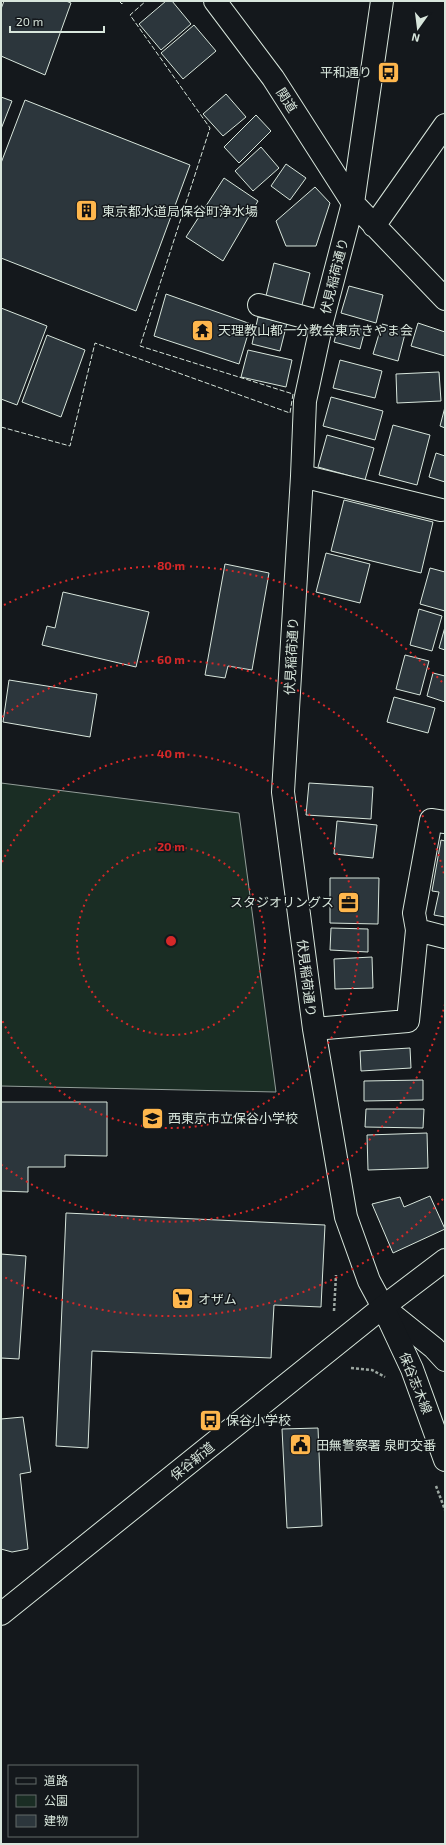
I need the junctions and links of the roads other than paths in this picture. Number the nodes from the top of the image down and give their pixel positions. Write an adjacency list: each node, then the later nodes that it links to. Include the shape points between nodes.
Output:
1 (215, 1): 4 (street, 関道, via 273,78)
2 (382, 1): 4 (street, 伏見稲荷通り)
3 (445, 125): 5 (street)
4 (353, 203): 5 (street, 関道); 8 (street, 伏見稲荷通り)
5 (374, 226): 6 (street, 関道)
6 (445, 299)
7 (259, 306): 8 (street)
8 (322, 322): 9 (street, 伏見稲荷通り, via 305,401)
9 (302, 476): 10 (street); 14 (street, 伏見稲荷通り, via 283,792)
10 (441, 510)
11 (445, 822): 12 (street, via 431,820 414,913)
12 (417, 930): 13 (street); 14 (street, via 408,1021)
13 (445, 937)
14 (314, 1029): 16 (street, 伏見稲荷通り, via 346,1217 370,1281)
15 (445, 1260): 16 (street, 保谷新道)
16 (383, 1307): 17 (street); 18 (street, 保谷志木線, via 412,1369); 19 (street, 保谷新道)
17 (445, 1360)
18 (445, 1460)
19 (1, 1614)

